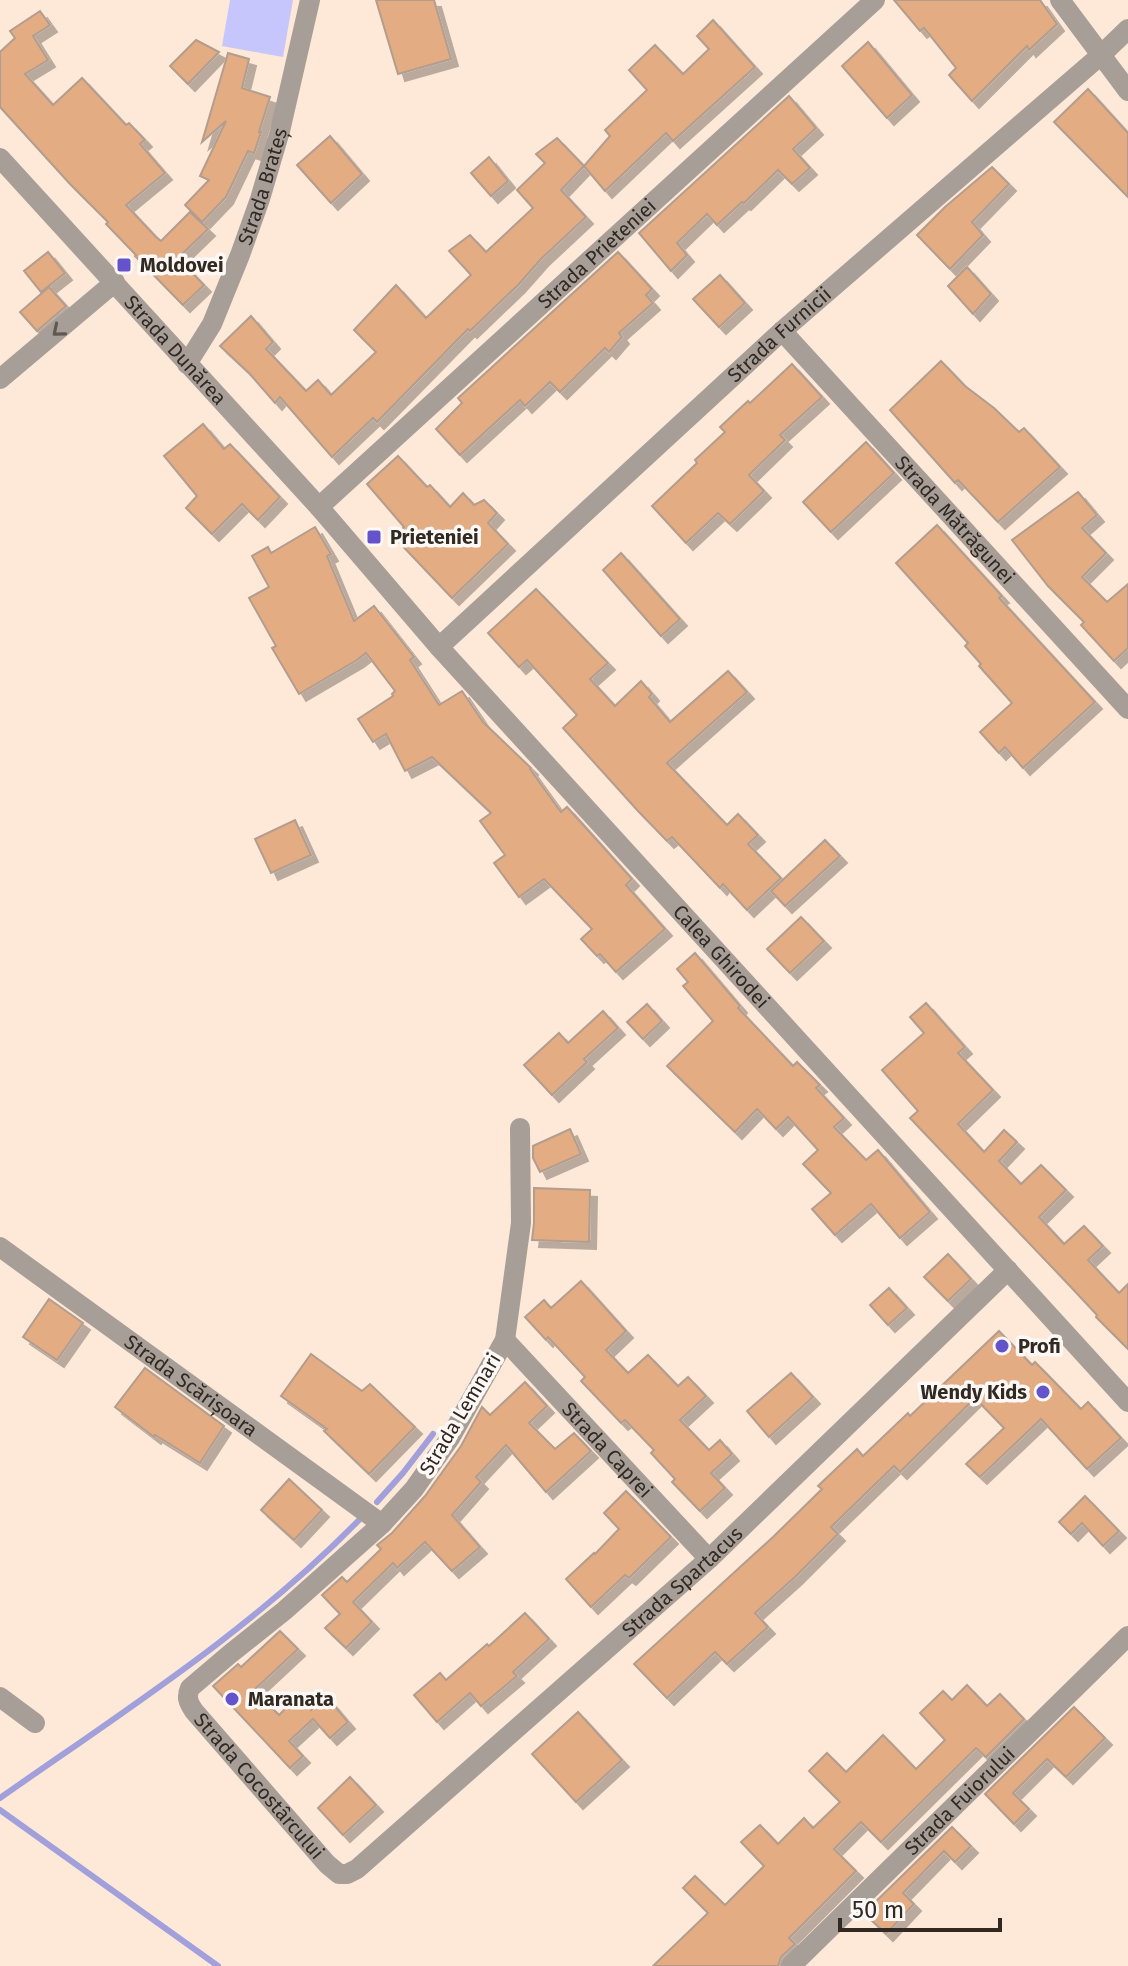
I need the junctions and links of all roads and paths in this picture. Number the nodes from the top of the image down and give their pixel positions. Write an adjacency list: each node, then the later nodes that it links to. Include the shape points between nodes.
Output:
1 (310, 0): 10 (street, Strada Brateș, via 260,199 212,324)
2 (875, 0): 12 (street, Strada Prieteniei)
3 (1060, 0): 5 (street)
4 (1128, 29): 5 (street, Strada Furnicii)
5 (1101, 55): 6 (street); 9 (street, Strada Furnicii)
6 (1128, 91)
7 (0, 158): 8 (street, Strada Dunărea)
8 (115, 282): 10 (street, Strada Dunărea); 11 (street, one-way to 11)
9 (782, 331): 13 (street, Strada Furnicii); 14 (street, Strada Mătrăgunei)
10 (187, 364): 12 (street, Strada Dunărea)
11 (0, 379)
12 (319, 507): 13 (street, Calea Ghirodei)
13 (439, 647): 17 (street, Calea Ghirodei)
14 (1128, 709)
15 (520, 1128): 18 (street, Strada Lemnari, via 521,1223)
16 (0, 1247): 20 (street, Strada Scărișoara)
17 (1008, 1270): 19 (street, Calea Ghirodei); 21 (street, Strada Spartacus)
18 (505, 1340): 20 (street, Strada Lemnari, via 450,1438); 21 (street, Strada Caprei)
19 (1128, 1401)
20 (382, 1524): 23 (street, Strada Lemnari)
21 (709, 1559): 26 (street, Strada Spartacus, via 357,1869)
22 (1128, 1636): 27 (street, Strada Fuiorului)
23 (187, 1695): 26 (street, Strada Cocostârcului, via 194,1711)
24 (0, 1697): 25 (street)
25 (35, 1723)
26 (339, 1874)
27 (791, 1966)

